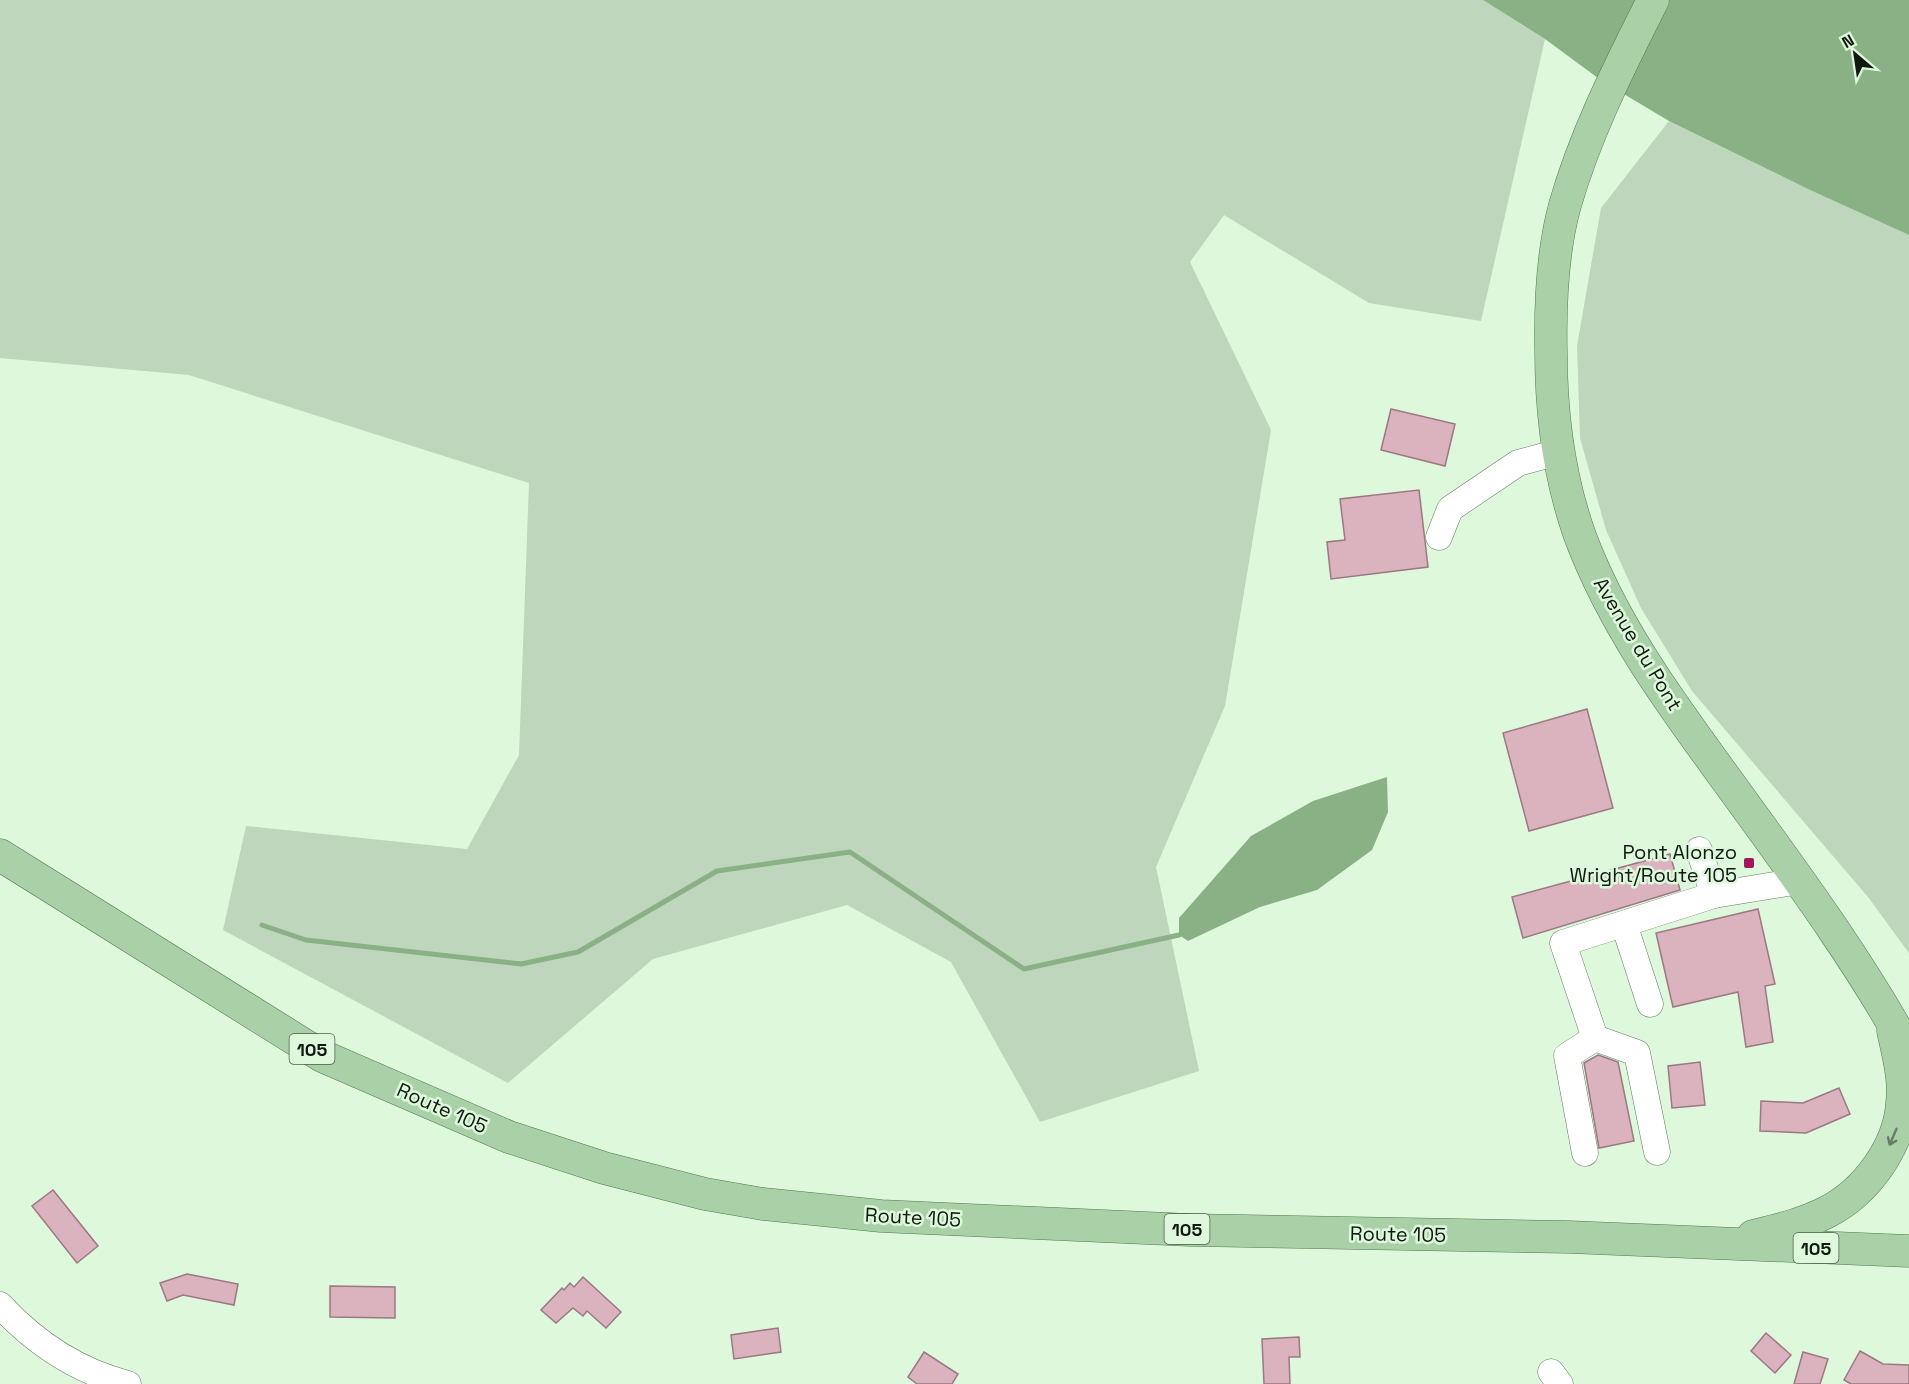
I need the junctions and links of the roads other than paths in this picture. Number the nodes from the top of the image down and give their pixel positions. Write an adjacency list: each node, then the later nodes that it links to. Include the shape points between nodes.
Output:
1 (1653, 0): 2 (main road, Avenue du Pont, via 1599,108 1558,238 1550,328)
2 (1559, 452): 3 (street, via 1518,463 1450,510); 6 (main road, Avenue du Pont, via 1580,535 1617,615 1680,716)
3 (1439, 537)
4 (1699, 850): 7 (street)
5 (0, 855): 16 (main road, Route 105 / 105, via 322,1056 509,1137 604,1168 705,1194 880,1216 1190,1230)
6 (1799, 881): 7 (street); 10 (main road, Avenue du Pont)
7 (1714, 895): 8 (street)
8 (1624, 924): 9 (street); 11 (street, via 1563,943)
9 (1650, 1004)
10 (1890, 1018): 12 (main road); 13 (main road, Avenue du Pont); 16 (main road, one-way to 16, via 1902,1075 1902,1104 1897,1131 1866,1181 1828,1212)
11 (1595, 1038): 14 (street, via 1637,1053); 15 (street, via 1567,1056)
12 (1909, 1046)
13 (1909, 1052)
14 (1657, 1152)
15 (1585, 1153)
16 (1724, 1244): 17 (main road, Route 105 / 105)
17 (1909, 1251)
18 (0, 1305): 19 (street, via 50,1351 95,1374)
19 (128, 1384)

